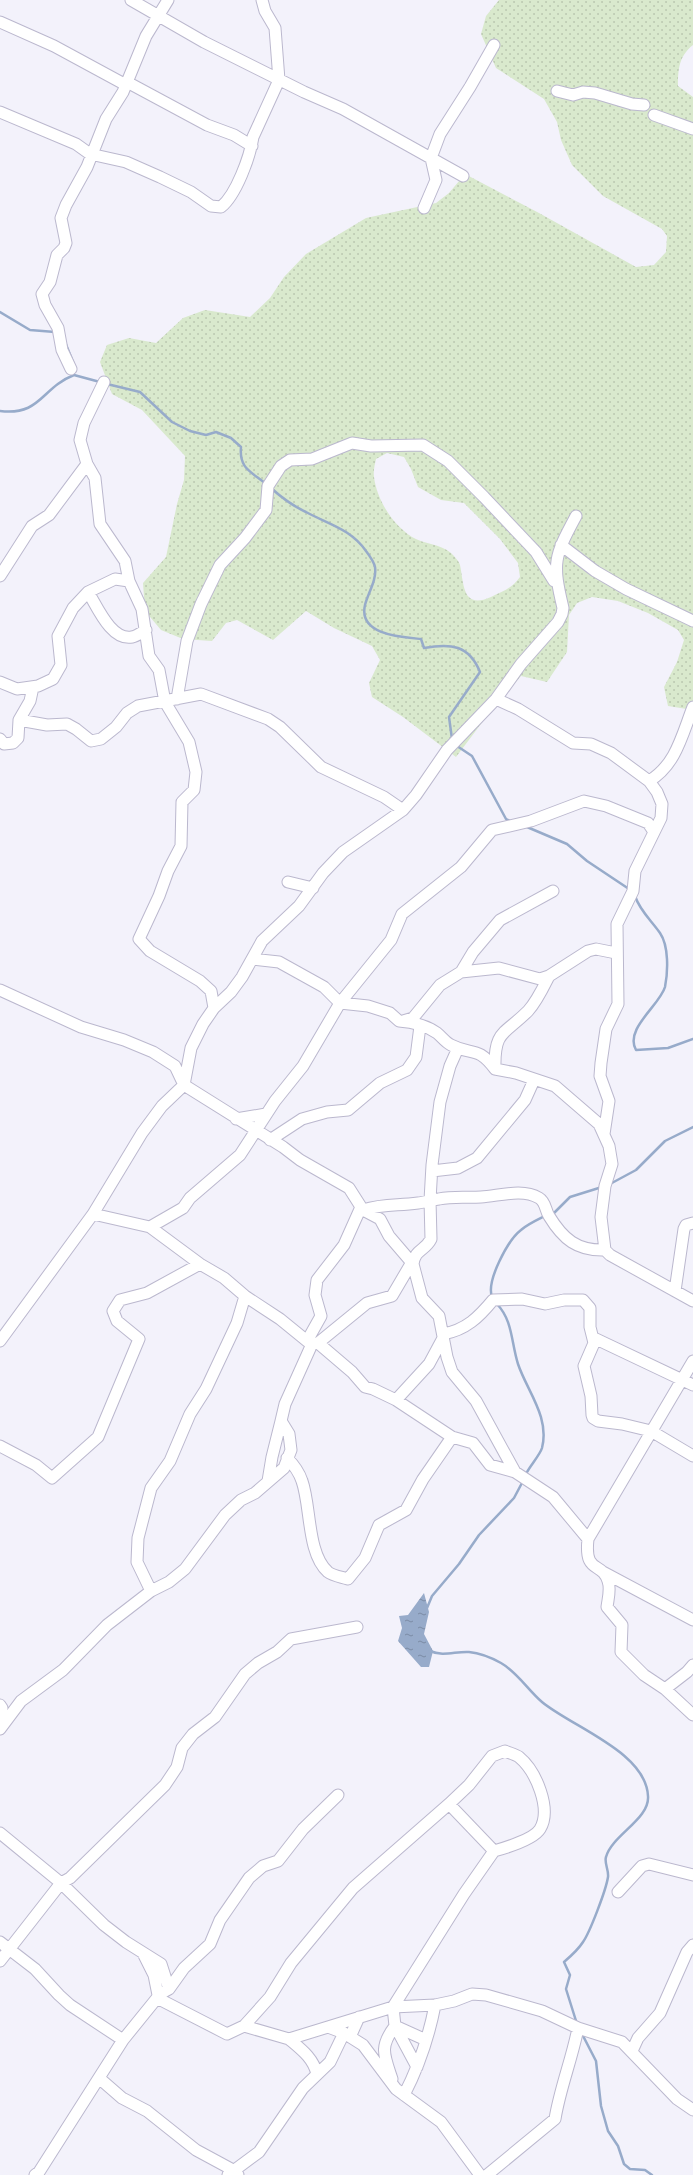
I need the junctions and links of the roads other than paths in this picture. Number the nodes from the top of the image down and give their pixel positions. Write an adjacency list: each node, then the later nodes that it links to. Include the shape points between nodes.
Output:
1 (131, 0): 4 (street)
2 (168, 0): 4 (street)
3 (262, 0): 7 (street, via 275,28)
4 (158, 14): 7 (street, via 204,42); 8 (street, via 146,36)
5 (0, 22): 8 (street, via 54,46)
6 (494, 45): 16 (street, via 440,134)
7 (279, 80): 14 (street, via 253,137); 16 (street, via 343,110)
8 (127, 84): 14 (street); 15 (street, via 106,118)
9 (557, 91): 10 (street, via 573,94 595,93 632,104)
10 (644, 104)
11 (0, 112): 15 (street, via 76,144)
12 (654, 115): 13 (street)
13 (693, 129)
14 (252, 146): 15 (street, via 233,193 228,202 218,208 191,192 126,162)
15 (90, 154): 19 (street, via 87,167 61,218 66,243 57,255 50,282 42,294 58,328 62,350)
16 (431, 158): 17 (street); 18 (street, via 436,180)
17 (463, 176)
18 (424, 208)
19 (71, 369)
20 (104, 382): 21 (street, via 84,423 80,440)
21 (87, 464): 24 (street, via 49,515 32,526); 25 (street, via 96,478 100,524 125,561)
22 (576, 516): 23 (street)
23 (561, 545): 26 (street, via 556,568); 28 (street, via 620,586)
24 (0, 576)
25 (129, 580): 27 (street, via 115,579); 29 (street, via 142,609)
26 (558, 589): 32 (street, via 545,564 522,537 448,461 423,445 371,446 352,443 312,459 290,460 281,466 268,486 266,510 220,565 201,604 186,641); 33 (street, via 563,608 558,622 521,664)
27 (88, 592): 29 (street, via 109,628 123,636 132,637); 31 (street, via 72,608 58,636 61,665 53,679)
28 (693, 621)
29 (146, 630): 34 (street, via 149,656 158,670)
30 (0, 682): 31 (street, via 18,689)
31 (33, 687): 36 (street, via 30,701)
32 (177, 699): 34 (street); 39 (street, via 201,694 268,719 280,727 321,767 378,794)
33 (496, 699): 38 (street, via 534,718 567,740 591,744 611,754); 39 (street, via 447,750)
34 (165, 702): 36 (street, via 138,706 127,713 116,727 101,739 91,741 67,724 47,725); 50 (street, via 189,742 196,772 194,790 182,802 181,846 139,940 150,951 211,990)
35 (693, 708): 38 (street, via 668,765 659,775)
36 (19, 720): 37 (street, via 18,738 13,743 4,744)
37 (0, 739)
38 (649, 780): 40 (street, via 662,804 661,818)
39 (403, 810): 42 (street, via 343,852)
40 (654, 832): 44 (street, via 635,871 633,891 617,924); 49 (street, via 648,823 606,806 584,801 531,821 492,830 461,867 402,914 391,940)
41 (288, 882): 42 (street)
42 (313, 888): 45 (street, via 299,906 262,941)
43 (553, 891): 46 (street, via 500,920)
44 (616, 954): 47 (street, via 596,949 588,951); 60 (street, via 618,1004 606,1029 600,1063 600,1076 609,1101)
45 (252, 959): 49 (street, via 280,962 324,987); 50 (street, via 231,992)
46 (460, 972): 47 (street, via 499,968 535,978); 51 (street, via 440,985 412,1018)
47 (549, 976): 54 (street, via 527,1011 498,1038 494,1051)
48 (0, 990): 56 (street, via 81,1027 154,1052 175,1066)
49 (340, 1003): 51 (street, via 368,1006 390,1012); 57 (street, via 303,1066)
50 (214, 1008): 56 (street, via 191,1048)
51 (399, 1021): 52 (street, via 412,1022)
52 (420, 1026): 53 (street, via 430,1029); 61 (street, via 416,1057 408,1070 380,1083 348,1110 322,1113 302,1119)
53 (458, 1048): 54 (street, via 472,1050 485,1056); 62 (street, via 440,1102)
54 (495, 1069): 55 (street)
55 (534, 1080): 60 (street, via 560,1089 598,1124); 62 (street, via 525,1100 476,1158 458,1168)
56 (184, 1085): 58 (street); 65 (street, via 162,1106 142,1133)
57 (266, 1114): 58 (street); 59 (street)
58 (236, 1119): 59 (street)
59 (255, 1131): 61 (street); 67 (street, via 240,1155 230,1165 199,1190 183,1208)
60 (604, 1137): 68 (street, via 609,1146 612,1164 605,1186 601,1217)
61 (270, 1140): 64 (street, via 350,1188)
62 (432, 1171): 63 (street)
63 (430, 1200): 64 (street); 68 (street, via 506,1194 539,1198 546,1205 548,1215 567,1239 589,1250); 69 (street, via 431,1239 415,1254)
64 (362, 1209): 69 (street, via 380,1219 389,1236); 77 (street, via 344,1245 317,1280 315,1296 321,1316)
65 (93, 1214): 67 (street); 76 (street)
66 (693, 1223): 71 (street, via 686,1225 684,1229)
67 (150, 1228): 70 (street)
68 (605, 1250): 71 (street, via 610,1256)
69 (412, 1263): 74 (street, via 419,1291 422,1298 439,1316); 77 (street, via 392,1296 367,1302)
70 (200, 1264): 72 (street, via 224,1278); 85 (street, via 147,1293 120,1300 113,1310 117,1321 139,1339 98,1437 52,1478 36,1465)
71 (675, 1291): 73 (street)
72 (245, 1296): 77 (street); 92 (street, via 237,1323 206,1390 190,1414 170,1460 151,1488 138,1538 137,1562)
73 (693, 1301)
74 (443, 1336): 75 (street, via 460,1330 480,1315 493,1300 522,1299 545,1304 577,1298 587,1303 590,1308 590,1327); 81 (street, via 429,1364); 88 (street, via 452,1372 476,1401)
75 (594, 1338): 79 (street); 83 (street, via 593,1348 584,1366 592,1396 593,1418)
76 (0, 1341)
77 (312, 1343): 81 (street, via 352,1372 365,1387); 82 (street)
78 (693, 1361): 79 (street)
79 (682, 1379): 80 (street); 83 (street)
80 (693, 1385)
81 (396, 1400): 84 (street)
82 (281, 1421): 87 (street, via 289,1434 291,1450); 89 (street)
83 (651, 1431): 86 (street); 90 (street)
84 (452, 1437): 87 (street, via 423,1479 406,1510 379,1525 365,1558 348,1579 329,1573 319,1561 303,1482 297,1469); 88 (street, via 473,1443 490,1465)
85 (0, 1446)
86 (693, 1456)
87 (287, 1458): 89 (street, via 284,1468)
88 (515, 1472): 90 (street, via 553,1497)
89 (268, 1481): 92 (street, via 225,1515 184,1569 169,1582)
90 (588, 1539): 91 (street, via 586,1554)
91 (592, 1566): 93 (street); 96 (street, via 604,1574 608,1582 607,1607 622,1625 621,1652 644,1675)
92 (151, 1591): 100 (street, via 107,1625 63,1670 21,1701)
93 (693, 1620)
94 (357, 1627): 106 (street, via 291,1639 277,1652 246,1672 214,1717 193,1734 182,1748 176,1767 166,1785 70,1878)
95 (693, 1664): 96 (street)
96 (666, 1689): 98 (street)
97 (0, 1705): 99 (street)
98 (693, 1715)
99 (0, 1718)
100 (0, 1729)
101 (338, 1795): 113 (street, via 303,1829 278,1861 263,1866 249,1878 220,1920 210,1944 184,1968)
102 (449, 1804): 104 (street); 104 (street, via 469,1785 492,1756 505,1751 519,1757 537,1782 545,1814 539,1830 512,1846); 118 (street, via 353,1888 291,1962 270,1997)
103 (0, 1833): 106 (street)
104 (494, 1851): 116 (street)
105 (693, 1876): 107 (street, via 649,1864 642,1866)
106 (61, 1883): 109 (street); 111 (street, via 104,1925)
107 (618, 1892)
108 (0, 1942): 109 (street)
109 (9, 1950): 112 (street); 124 (street, via 35,1969 70,2005)
110 (691, 1951): 126 (street, via 660,2013 638,2038)
111 (143, 1953): 113 (street, via 161,1964); 114 (street, via 154,1974)
112 (0, 1961)
113 (169, 1989): 114 (street)
114 (157, 1997): 118 (street, via 227,2034); 124 (street)
115 (435, 2005): 116 (street); 121 (street, via 472,1994 486,1995 542,2012); 125 (street)
116 (393, 2007): 117 (street); 119 (street)
117 (359, 2017): 120 (street); 122 (street, via 350,2038)
118 (244, 2026): 123 (street)
119 (395, 2026): 125 (street); 127 (street); 130 (street, via 384,2042 383,2050)
120 (328, 2027): 122 (street); 123 (street)
121 (578, 2028): 126 (street, via 622,2042); 135 (street, via 555,2119)
122 (344, 2033): 128 (street, via 330,2062); 130 (street, via 363,2045)
123 (289, 2039): 128 (street, via 306,2053)
124 (123, 2040): 129 (street)
125 (426, 2040): 127 (street)
126 (632, 2051): 131 (street, via 677,2099)
127 (417, 2067): 130 (street)
128 (317, 2074): 132 (street, via 302,2088 259,2152)
129 (99, 2078): 132 (street, via 122,2098 147,2111 196,2150); 133 (street)
130 (400, 2092): 134 (street, via 441,2122)
131 (693, 2110)
132 (233, 2173)
133 (35, 2175)
134 (480, 2175)
135 (487, 2175)

